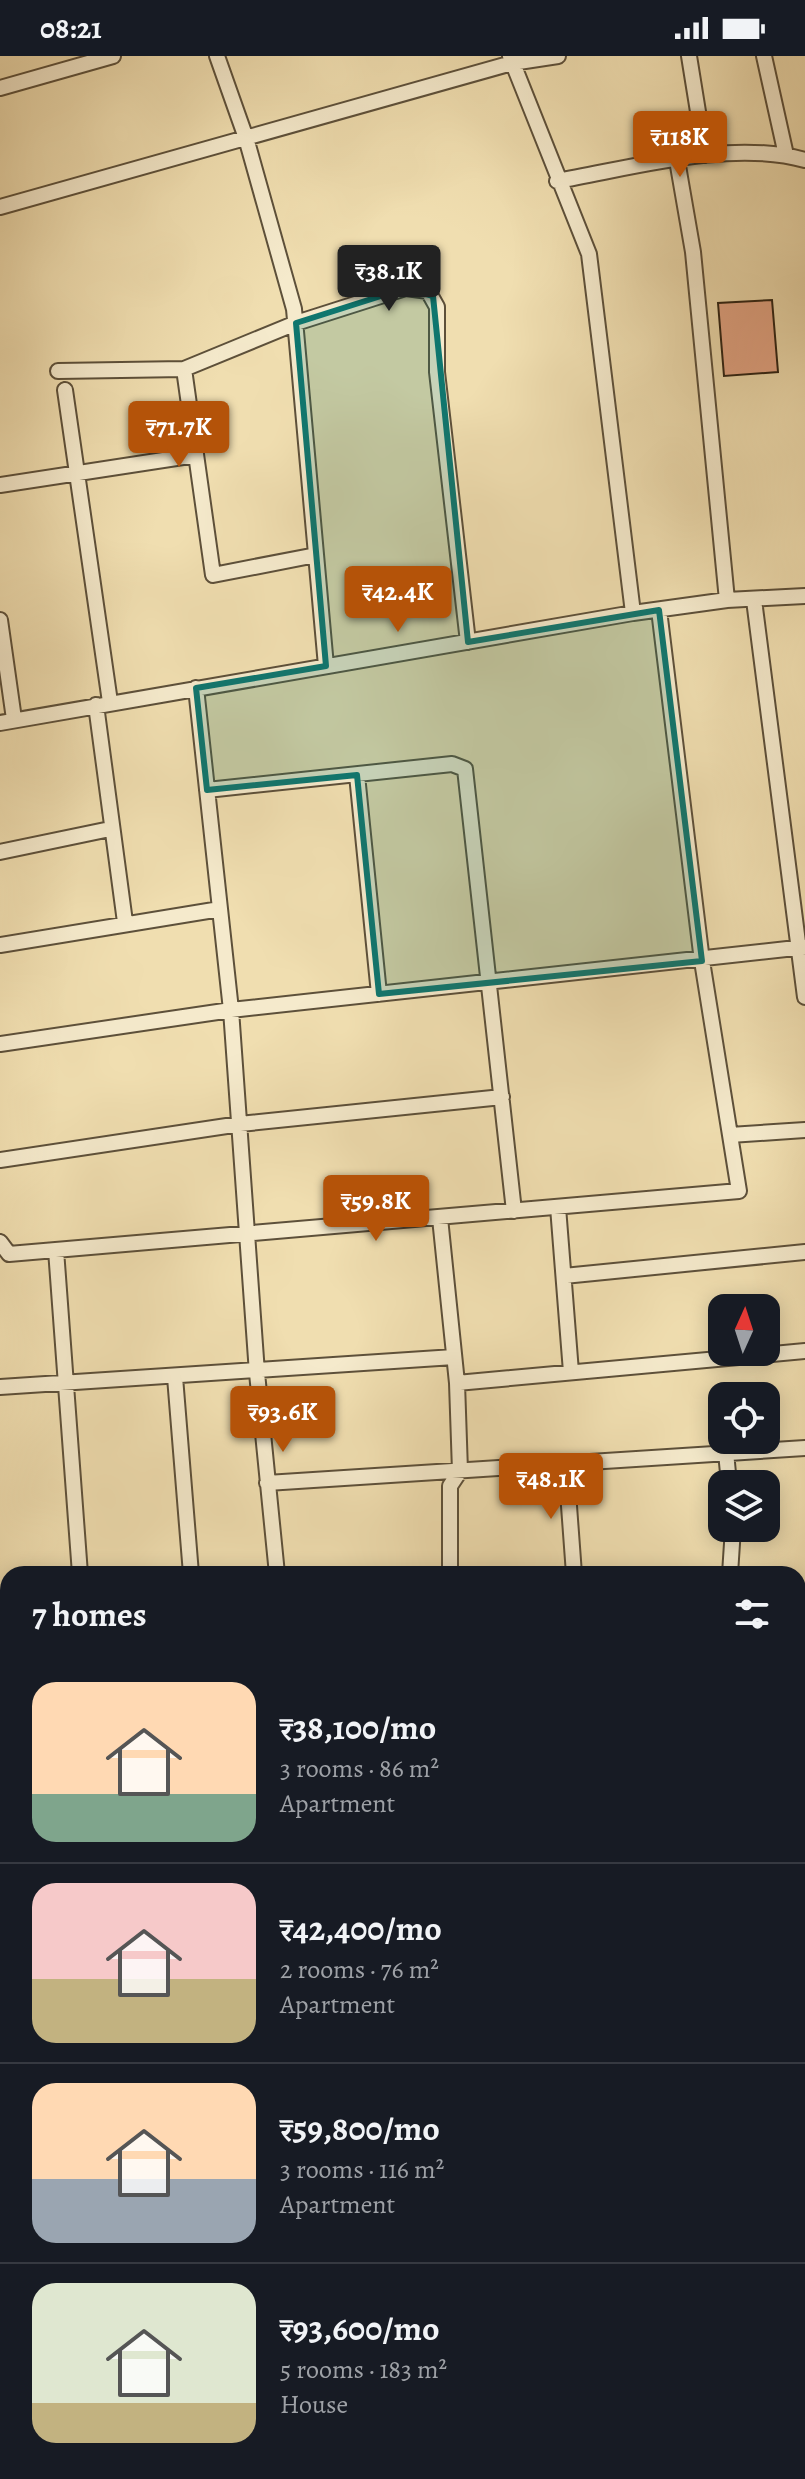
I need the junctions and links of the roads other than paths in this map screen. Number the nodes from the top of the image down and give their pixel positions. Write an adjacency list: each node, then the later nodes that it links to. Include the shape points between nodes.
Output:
1 (113, 56): 7 (street)
2 (217, 56): 8 (street)
3 (558, 56): 6 (street)
4 (689, 56): 9 (street)
5 (764, 56): 10 (street)
6 (511, 60): 8 (street); 13 (street)
7 (0, 88)
8 (246, 138): 14 (street); 15 (street)
9 (705, 155): 10 (street); 11 (street)
10 (786, 155): 12 (street)
11 (677, 160): 13 (street); 24 (street, via 693,252)
12 (805, 160)
13 (557, 181): 27 (street, via 589,254)
14 (0, 207)
15 (296, 323): 16 (street); 22 (street); 29 (street, via 406,288 433,296)
16 (184, 369): 17 (street); 19 (street)
17 (58, 371)
18 (65, 390): 20 (street)
19 (196, 455): 20 (street); 22 (street, via 213,575)
20 (77, 476): 21 (street); 32 (street)
21 (0, 485)
22 (316, 555): 30 (street)
23 (805, 596): 25 (street)
24 (727, 600): 25 (street); 26 (street)
25 (754, 600): 41 (street)
26 (659, 610): 27 (street); 42 (street)
27 (633, 613): 29 (street)
28 (0, 620): 33 (street)
29 (468, 642): 30 (street)
30 (326, 666): 31 (street)
31 (196, 688): 32 (street); 35 (street)
32 (103, 704): 33 (street); 36 (street)
33 (7, 721)
34 (357, 775): 35 (street); 43 (street, via 452,764 465,769); 44 (street)
35 (207, 790): 38 (street)
36 (110, 829): 37 (street); 39 (street)
37 (0, 852)
38 (220, 909): 39 (street); 46 (street)
39 (125, 922): 40 (street)
40 (0, 945)
41 (802, 948): 42 (street); 45 (street)
42 (702, 961): 43 (street); 51 (street)
43 (491, 982): 44 (street); 48 (street)
44 (379, 994): 46 (street)
45 (805, 997)
46 (231, 1010): 47 (street); 49 (street)
47 (0, 1044)
48 (502, 1097): 49 (street); 54 (street)
49 (240, 1124): 52 (street); 56 (street)
50 (805, 1130): 51 (street)
51 (730, 1135): 53 (street, via 739,1191)
52 (0, 1160)
53 (558, 1207): 54 (street); 60 (street)
54 (514, 1211): 55 (street)
55 (440, 1218): 56 (street); 62 (street)
56 (248, 1234): 58 (street); 64 (street)
57 (0, 1242): 58 (street, via 9,1254)
58 (56, 1250): 66 (street)
59 (805, 1252): 60 (street)
60 (564, 1276): 63 (street)
61 (805, 1351): 63 (street)
62 (454, 1357): 64 (street); 67 (street)
63 (571, 1372): 67 (street)
64 (257, 1373): 65 (street); 74 (street)
65 (175, 1377): 66 (street); 77 (street)
66 (68, 1383): 68 (street); 76 (street)
67 (457, 1383): 73 (street)
68 (0, 1387)
69 (805, 1448): 70 (street)
70 (780, 1449)
71 (708, 1453): 72 (street)
72 (566, 1465): 73 (street); 80 (street)
73 (460, 1471): 74 (street); 79 (street, via 450,1486)
74 (267, 1483): 78 (street)
75 (732, 1542): 81 (street)
76 (79, 1566)
77 (190, 1566)
78 (276, 1566)
79 (450, 1566)
80 (573, 1566)
81 (731, 1566)

